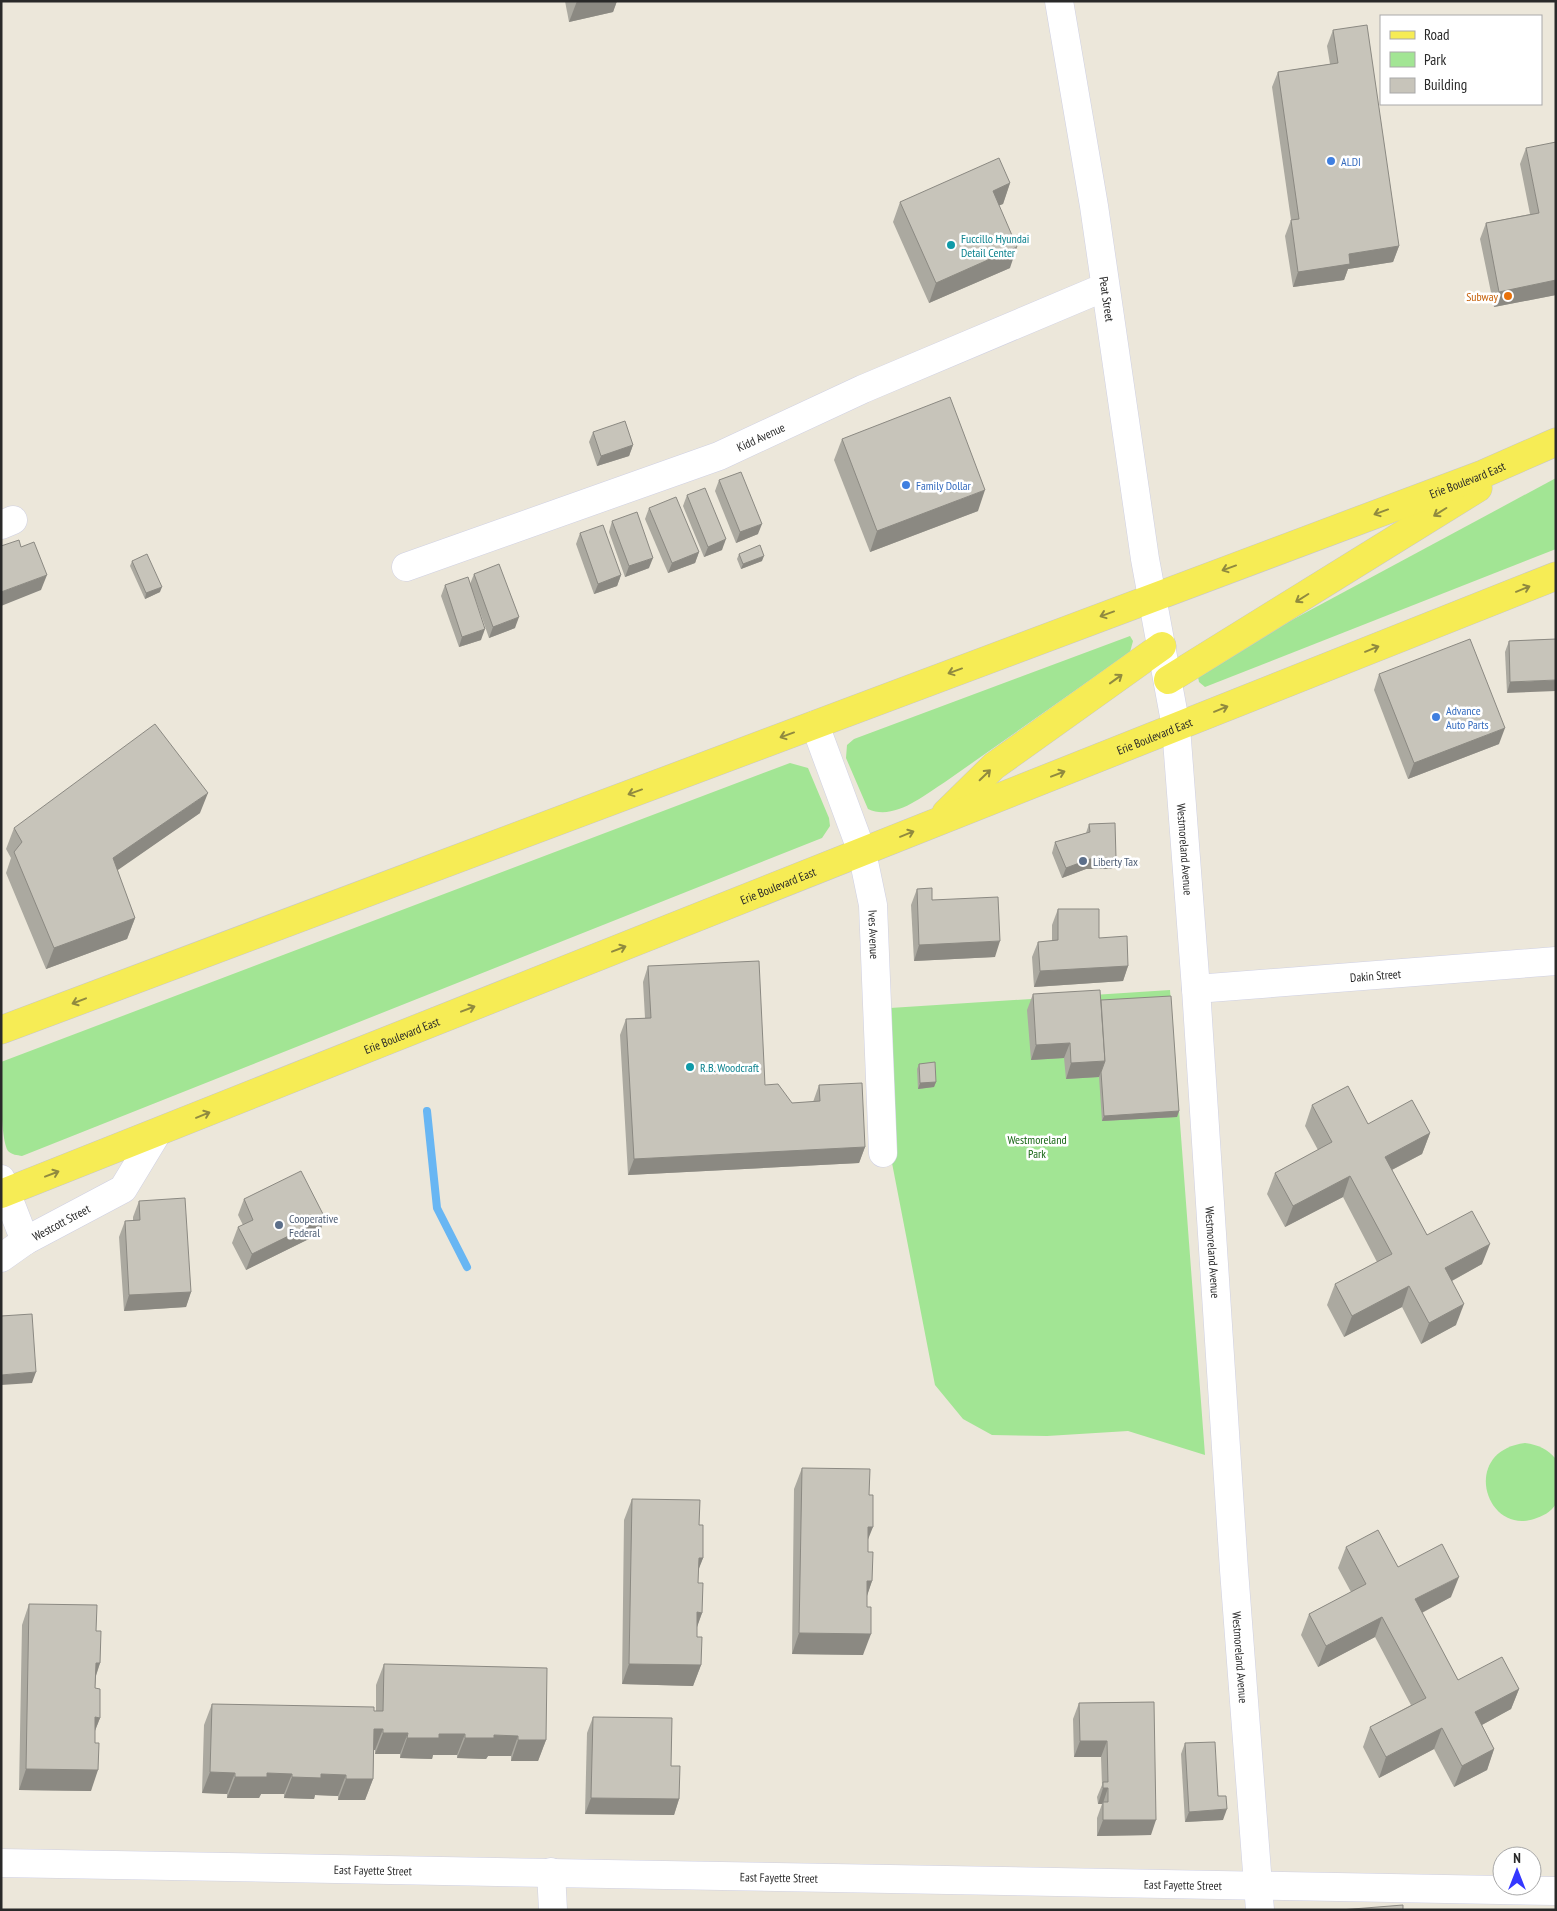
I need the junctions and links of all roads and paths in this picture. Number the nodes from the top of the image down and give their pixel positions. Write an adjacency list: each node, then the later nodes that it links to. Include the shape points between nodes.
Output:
1 (1059, 1): 2 (street, Peat Street)
2 (1105, 287): 4 (street, Kidd Avenue, via 863,389 719,456); 6 (street, Peat Street)
3 (1548, 446): 6 (main road, Erie Boulevard East, one-way to 6, via 1484,474); 8 (main road, one-way to 8)
4 (406, 567)
5 (1556, 576): 10 (main road, Erie Boulevard East, one-way to 5)
6 (1153, 597): 7 (street, Westmoreland Avenue); 9 (main road, Erie Boulevard East, one-way to 9)
7 (1162, 646): 8 (street, Westmoreland Avenue); 11 (main road, one-way to 7, via 994,766)
8 (1168, 680): 10 (street, Westmoreland Avenue)
9 (815, 725): 12 (street, Ives Avenue); 15 (main road, Erie Boulevard East, one-way to 15)
10 (1176, 728): 11 (main road, Erie Boulevard East, one-way to 10); 14 (street, Westmoreland Avenue)
11 (938, 821): 12 (main road, Erie Boulevard East, one-way to 11)
12 (862, 852): 16 (main road, Erie Boulevard East, one-way to 12); 17 (street, Ives Avenue, via 873,905)
13 (1556, 961): 14 (street, Dakin Street)
14 (1196, 989): 24 (street, Westmoreland Avenue)
15 (1, 1030)
16 (156, 1133): 18 (main road, Erie Boulevard East, one-way to 16); 19 (street, Westcott Street, via 123,1189)
17 (883, 1153)
18 (3, 1188): 19 (street)
19 (26, 1241): 20 (street, Westcott Street)
20 (1, 1258)
21 (1, 1863): 22 (street, East Fayette Street)
22 (551, 1872): 24 (street, East Fayette Street); 25 (street)
23 (1556, 1892): 24 (street, East Fayette Street)
24 (1259, 1897)
25 (553, 1910)

